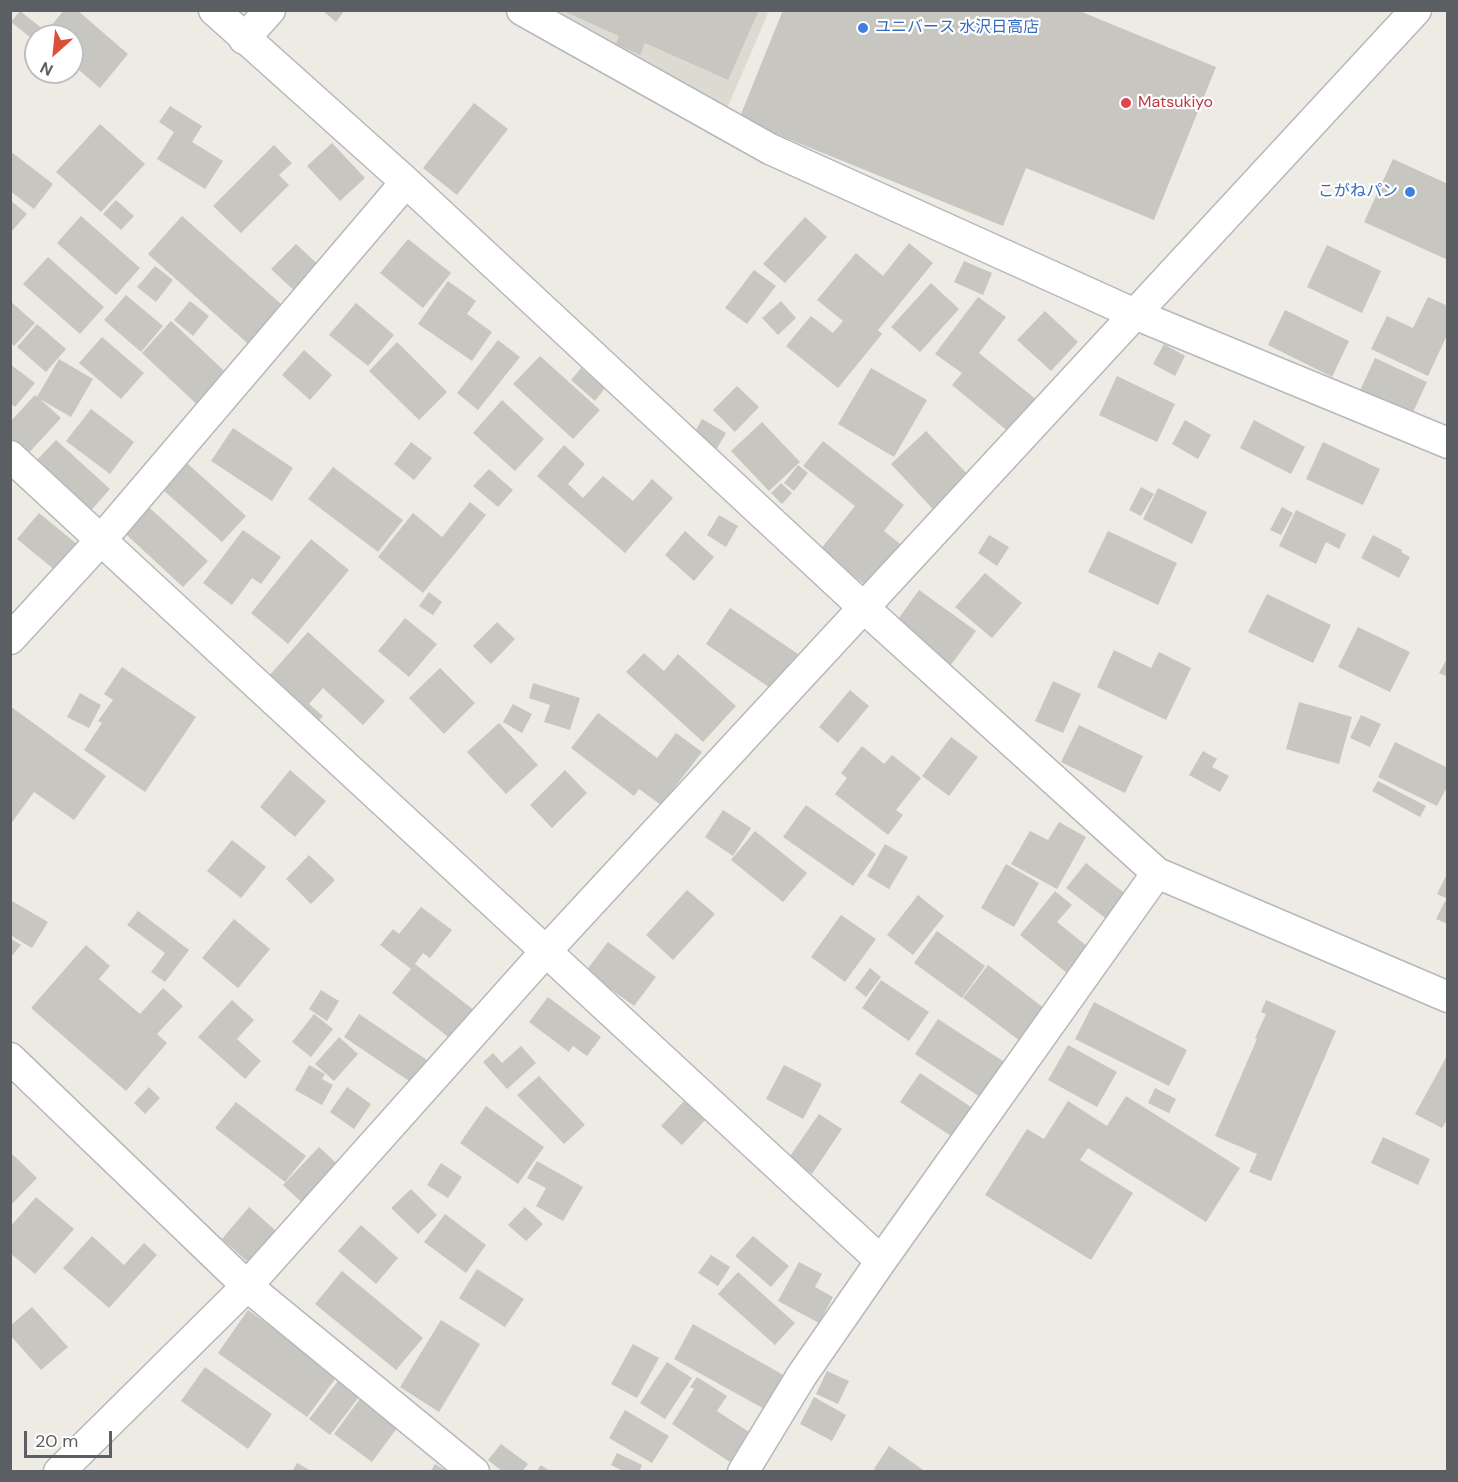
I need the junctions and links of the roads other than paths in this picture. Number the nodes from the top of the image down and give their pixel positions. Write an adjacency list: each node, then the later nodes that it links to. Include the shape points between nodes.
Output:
1 (214, 10): 5 (street)
2 (270, 10): 5 (street)
3 (522, 10): 7 (street, via 770,149)
4 (1416, 10): 7 (street)
5 (244, 39): 6 (street)
6 (406, 182): 10 (street); 11 (street)
7 (1137, 315): 8 (street); 11 (street)
8 (1448, 443)
9 (10, 456): 10 (street)
10 (101, 540): 12 (street); 14 (street)
11 (864, 608): 13 (street); 14 (street)
12 (10, 639)
13 (1157, 873): 15 (street); 17 (street)
14 (547, 950): 17 (street); 18 (street)
15 (1448, 997)
16 (10, 1058): 18 (street)
17 (881, 1261): 21 (street, via 802,1375)
18 (248, 1286): 19 (street); 20 (street)
19 (59, 1472)
20 (474, 1472)
21 (743, 1472)

